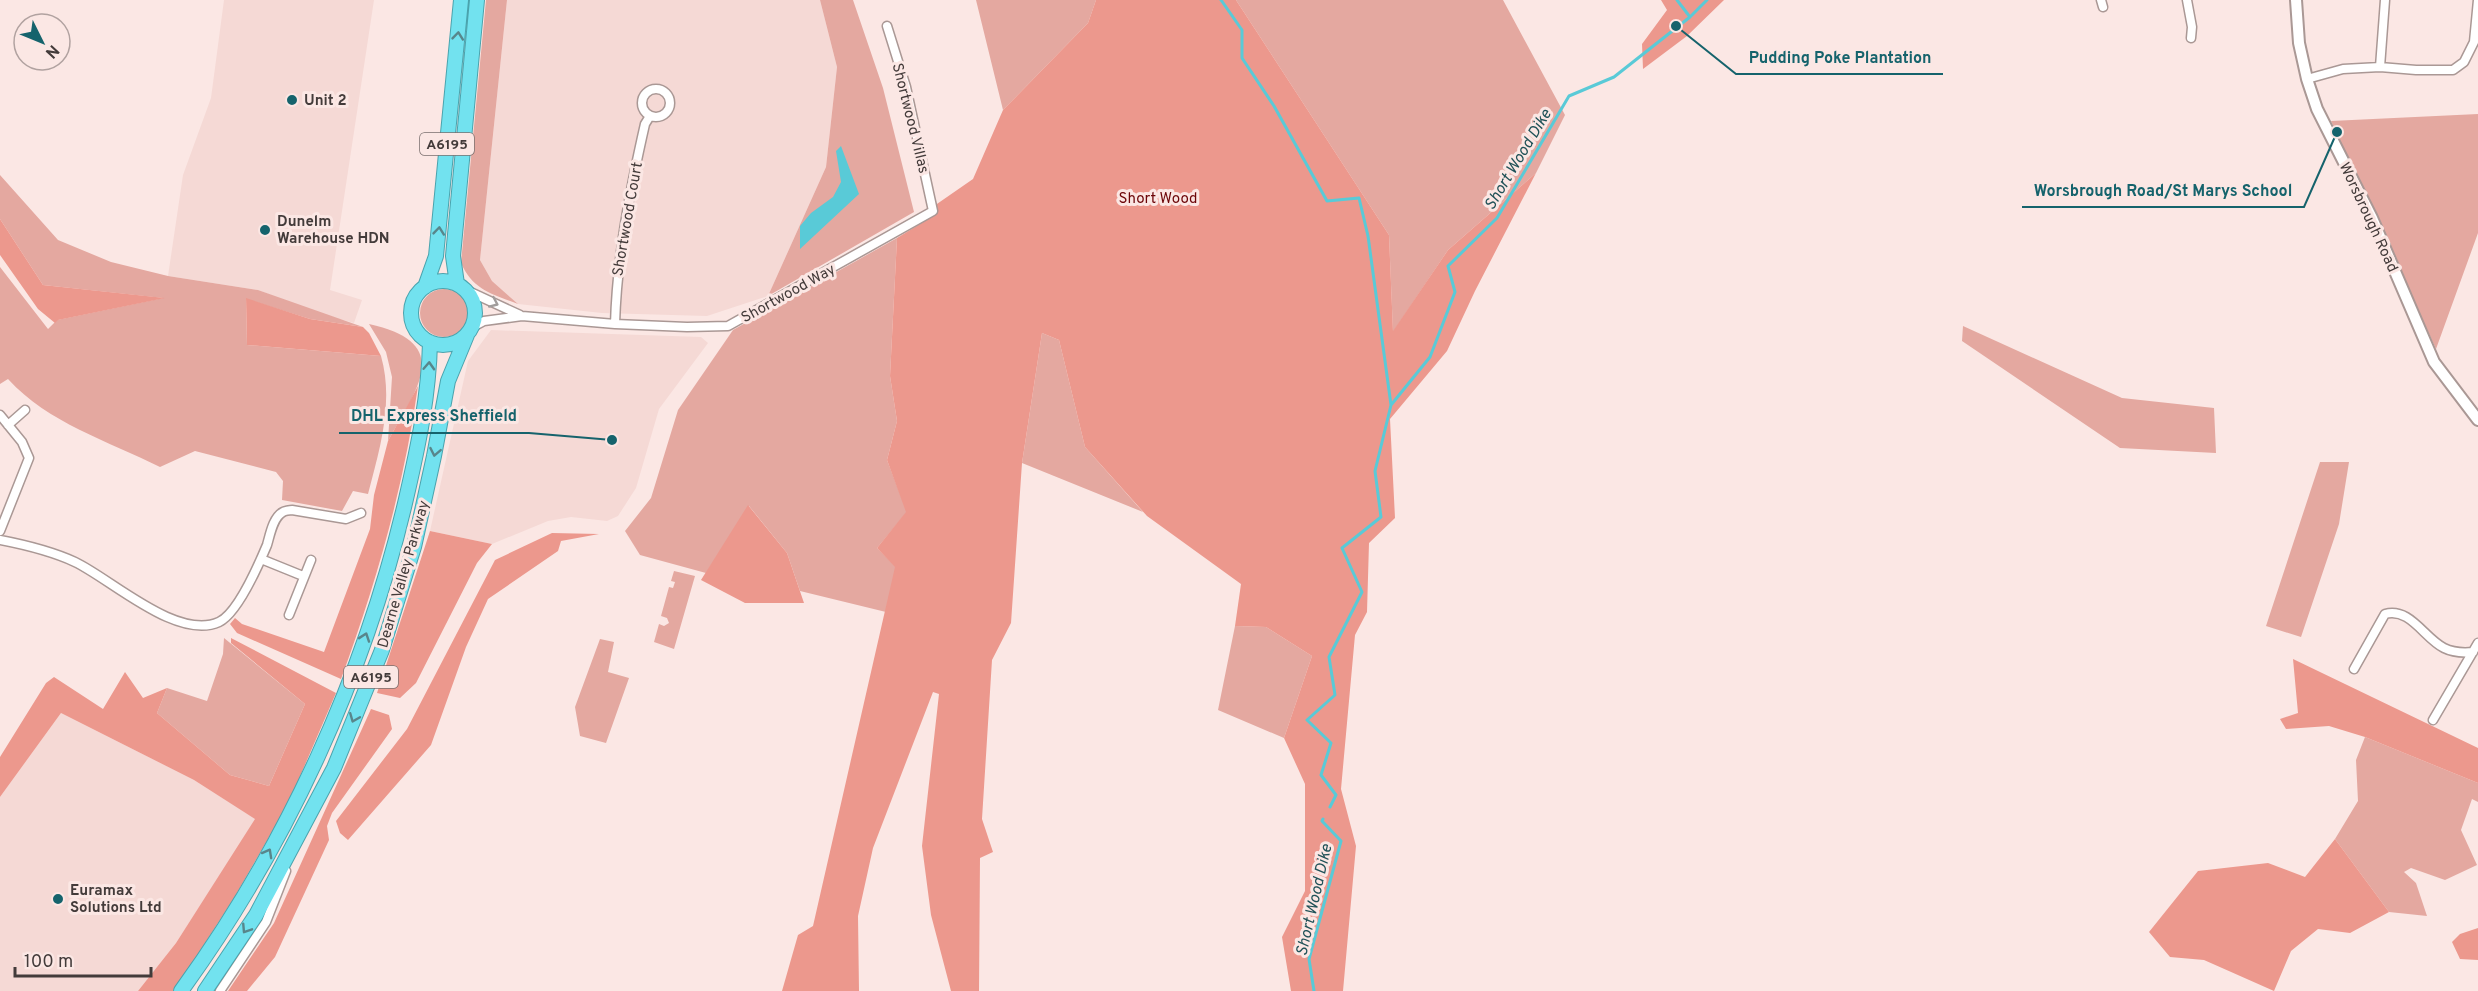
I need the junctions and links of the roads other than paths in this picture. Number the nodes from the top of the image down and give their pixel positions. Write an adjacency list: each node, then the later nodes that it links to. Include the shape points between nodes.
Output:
1 (461, 0): 13 (highway, A6195, one-way to 1, via 436,256)
2 (477, 0): 14 (highway, A6195, via 453,256)
3 (2187, 0): 8 (street)
4 (2296, 0): 10 (street, Worsbrough Road)
5 (2385, 0): 9 (street)
6 (2478, 0): 9 (street, via 2474,42 2464,62 2453,69)
7 (886, 26): 12 (street, Shortwood Villas, via 906,87)
8 (2191, 38)
9 (2380, 66): 10 (street, via 2343,69)
10 (2307, 79): 21 (street, Worsbrough Road, via 2317,109 2372,218 2434,363)
11 (650, 116): 16 (street, Shortwood Court, via 627,206 616,279)
12 (933, 211): 16 (street, Shortwood Way, via 728,326)
13 (425, 287): 14 (highway, via 440,281); 18 (highway, A6195, via 411,313 417,331)
14 (462, 287): 15 (street, Shortwood Way, one-way to 15); 17 (highway, A6195, via 475,308)
15 (522, 316): 16 (street, Shortwood Way); 17 (street, Shortwood Way, via 484,321)
16 (615, 324)
17 (469, 332): 18 (highway, via 451,344); 34 (highway, Dearne Valley Parkway / A6195, one-way to 34, via 448,381 414,547 382,650 334,768)
18 (430, 342): 35 (highway, Dearne Valley Parkway / A6195, one-way to 18, via 241,903 285,822 324,744 362,647 397,538 415,459 427,391)
19 (25, 410): 22 (street)
20 (0, 415): 22 (street)
21 (2478, 420)
22 (9, 424): 24 (street, via 29,458)
23 (361, 513): 26 (street, via 346,519 283,512)
24 (0, 531)
25 (0, 540): 26 (street, via 78,563 163,616 211,625 234,609)
26 (261, 559): 28 (street)
27 (310, 560): 28 (street)
28 (303, 576): 29 (street)
29 (289, 615)
30 (2478, 643): 31 (street)
31 (2473, 652): 32 (street, via 2445,648 2410,620 2392,612 2385,614); 33 (street)
32 (2354, 669)
33 (2433, 720)
34 (298, 839): 36 (highway, Dearne Valley Parkway / A6195, one-way to 36, via 256,915); 37 (street, via 266,922)
35 (181, 991)
36 (206, 991)
37 (220, 991)

